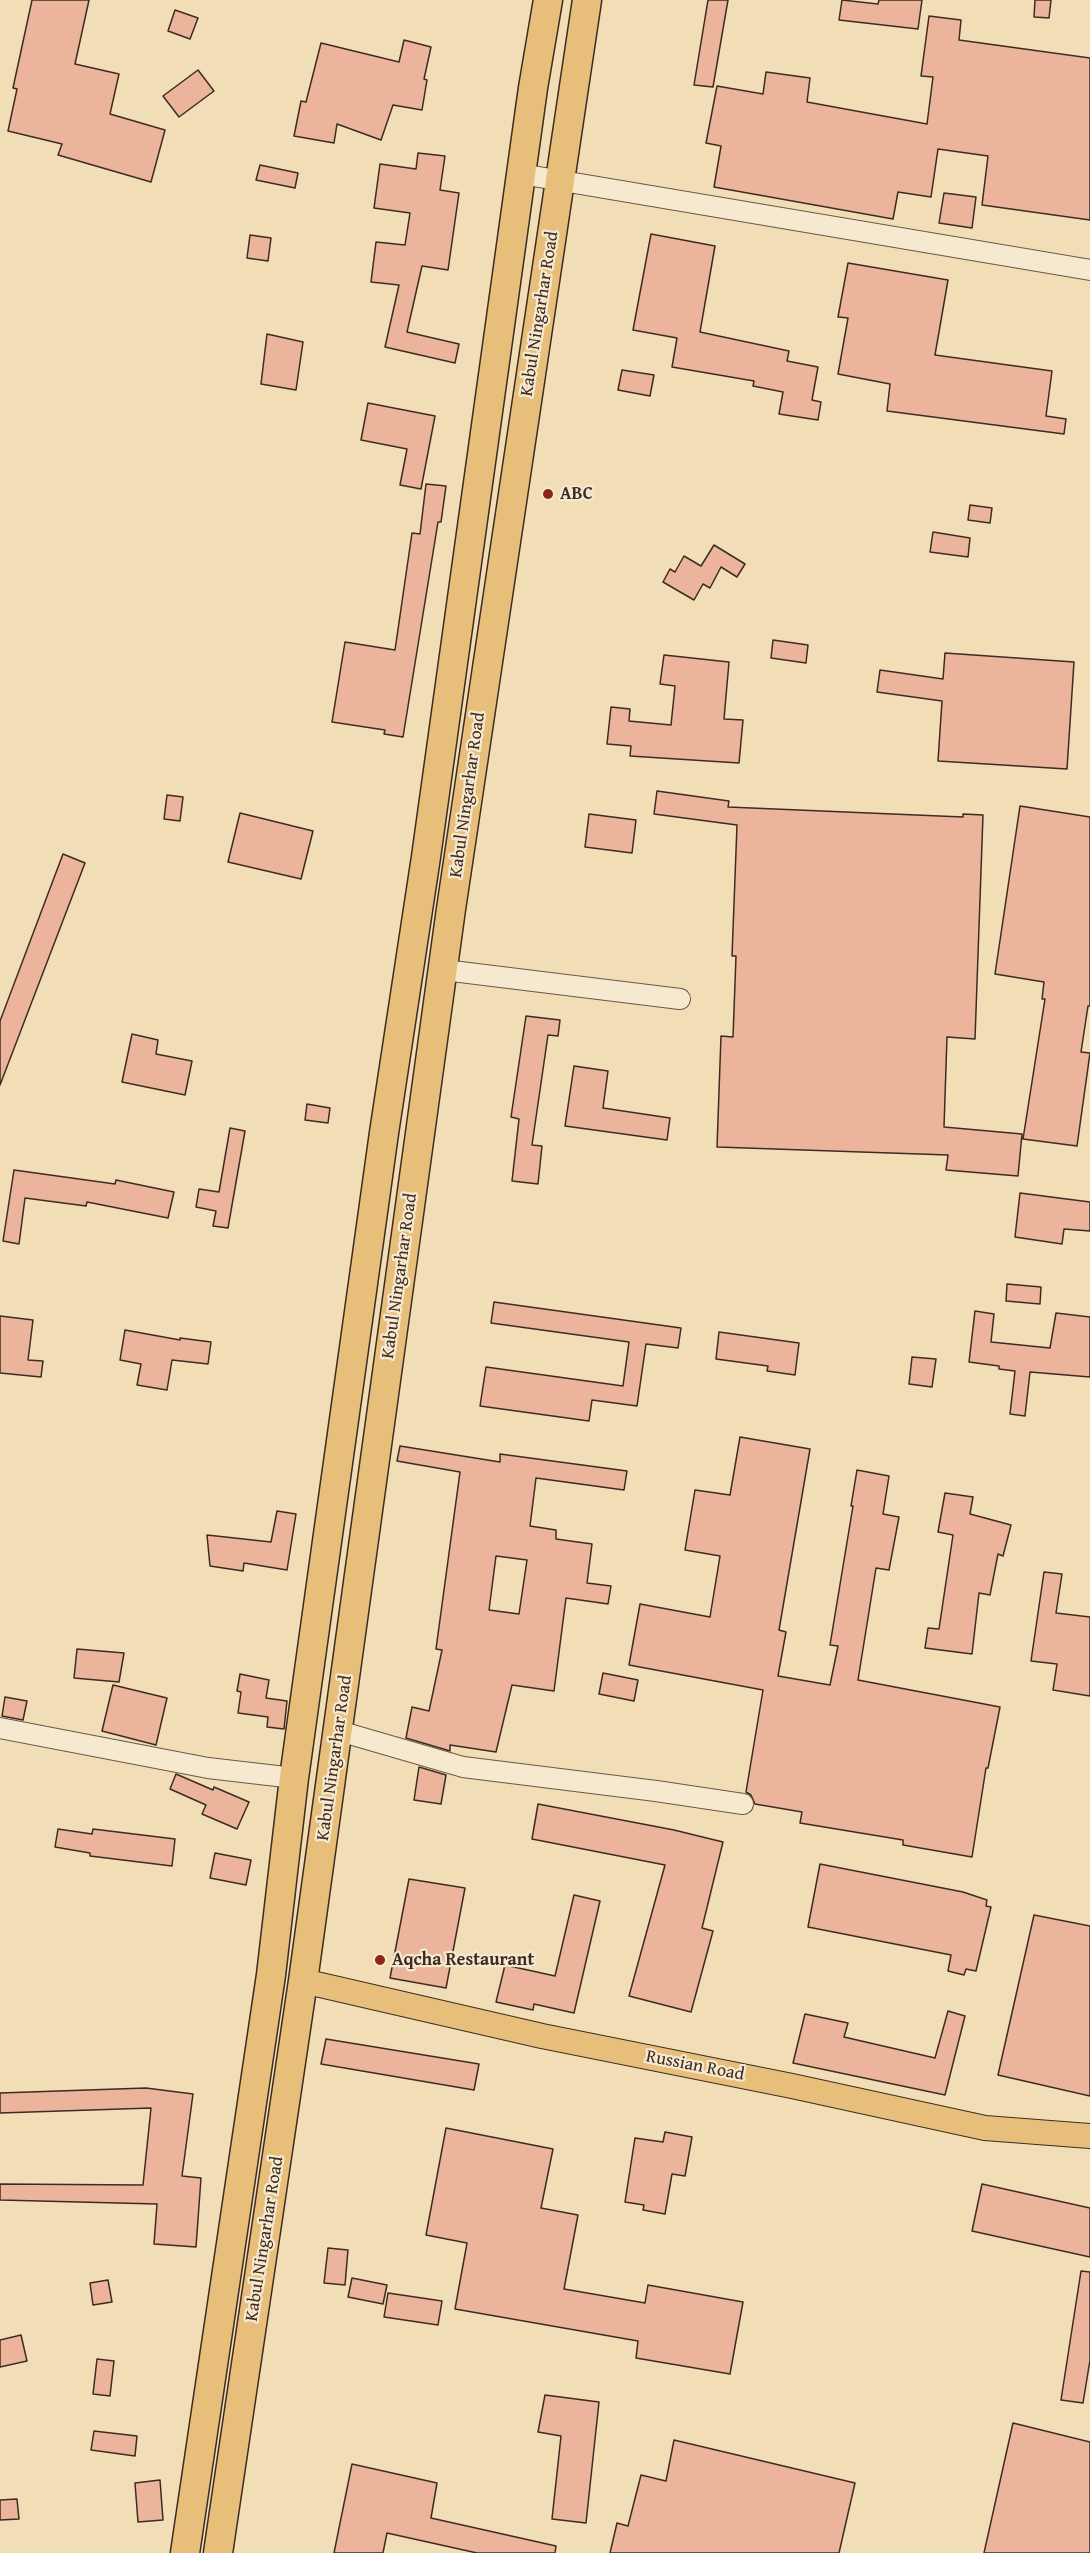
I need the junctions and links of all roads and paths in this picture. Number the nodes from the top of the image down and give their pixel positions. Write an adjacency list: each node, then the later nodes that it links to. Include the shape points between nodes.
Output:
1 (548, 0): 3 (highway, Kabul Ningarhar Road)
2 (587, 0): 4 (highway, Kabul Ningarhar Road)
3 (521, 174): 4 (street); 8 (highway, Kabul Ningarhar Road)
4 (560, 181): 5 (street); 6 (highway, Kabul Ningarhar Road)
5 (1090, 270)
6 (444, 970): 7 (street); 9 (highway, Kabul Ningarhar Road)
7 (680, 999)
8 (365, 1269): 9 (highway); 12 (highway, Kabul Ningarhar Road)
9 (401, 1273): 11 (highway, Kabul Ningarhar Road)
10 (0, 1728): 12 (street, via 208,1768)
11 (339, 1731): 13 (street, via 463,1767); 14 (highway, Kabul Ningarhar Road)
12 (294, 1778): 16 (highway, Kabul Ningarhar Road, via 271,1975)
13 (743, 1804)
14 (303, 1981): 15 (main road, Russian Road, via 542,2036 985,2128); 17 (highway, Kabul Ningarhar Road)
15 (1090, 2136)
16 (185, 2553)
17 (218, 2553)

